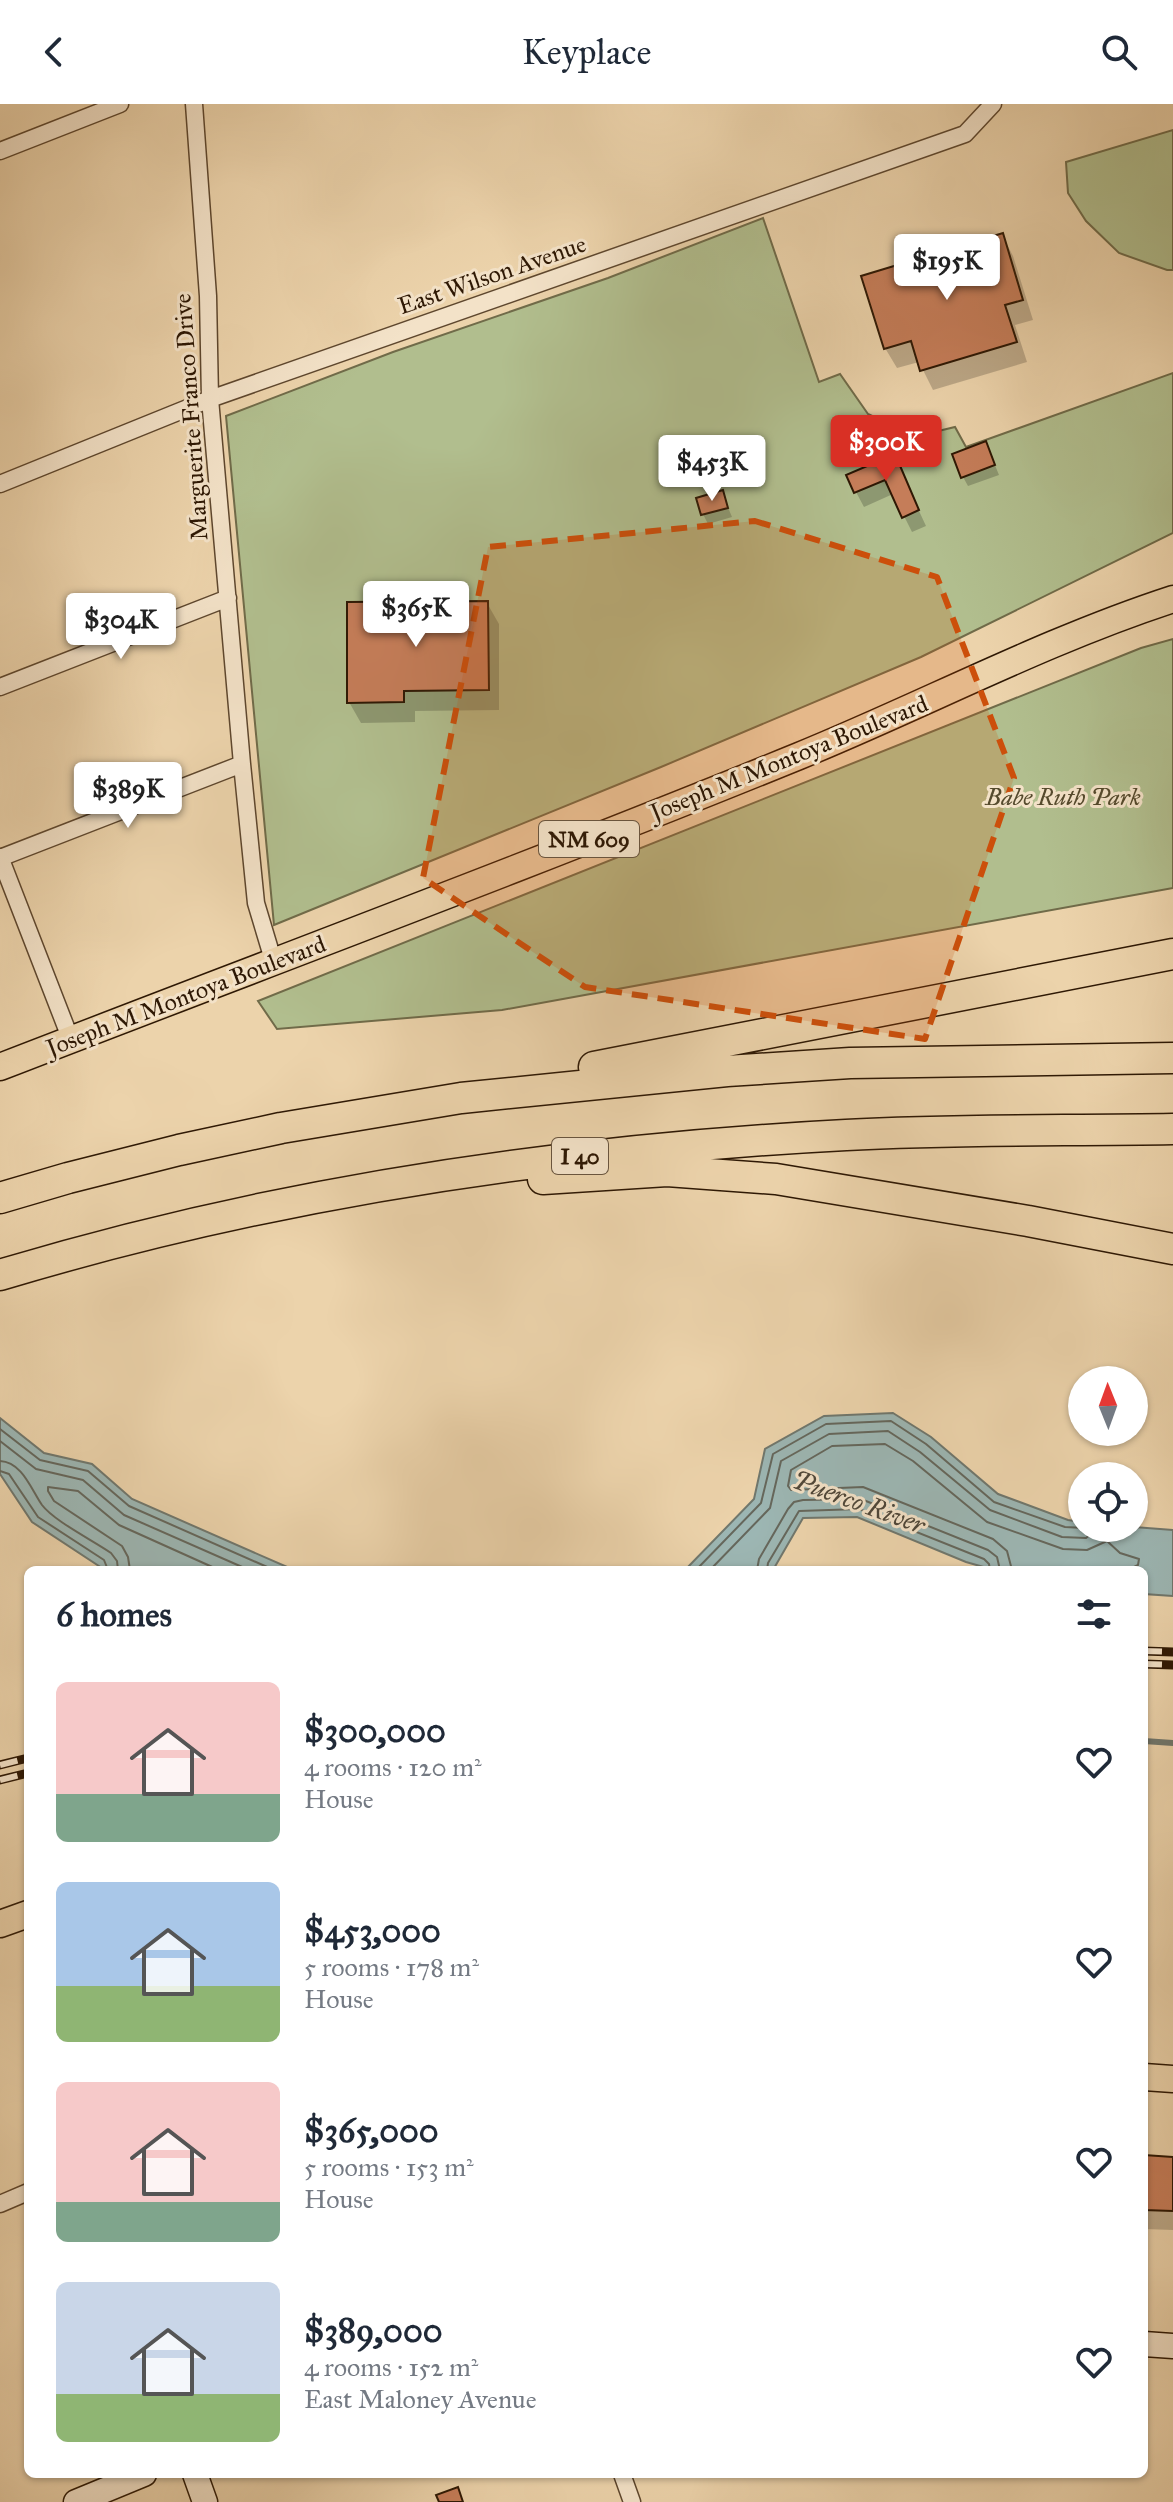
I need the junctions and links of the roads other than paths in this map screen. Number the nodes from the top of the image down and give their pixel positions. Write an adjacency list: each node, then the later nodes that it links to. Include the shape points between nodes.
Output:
1 (120, 104): 4 (street)
2 (194, 104): 5 (street, Marguerite Franco Drive)
3 (993, 104): 5 (street, East Wilson Avenue, via 965,134)
4 (0, 151)
5 (210, 399): 6 (street, East Wilson Avenue); 7 (street, Marguerite Franco Drive)
6 (0, 484)
7 (228, 598): 9 (street); 10 (street, Marguerite Franco Drive)
8 (1173, 599): 13 (main road, Joseph M Montoya Boulevard / NM 609, via 1061,641 800,756)
9 (0, 687)
10 (242, 764): 11 (street); 13 (street, Marguerite Franco Drive, via 256,903)
11 (0, 858): 14 (street)
12 (1173, 954): 17 (highway)
13 (274, 963): 14 (main road, Joseph M Montoya Boulevard / NM 609)
14 (71, 1040): 16 (main road, Joseph M Montoya Boulevard / NM 609)
15 (1173, 1058): 17 (highway, via 850,1063 727,1071 461,1098)
16 (0, 1067)
17 (281, 1128): 20 (highway)
18 (1173, 1129): 19 (highway, I 40, via 847,1135 580,1156)
19 (333, 1194): 21 (highway, via 667,1171 776,1179); 22 (highway, I 40, via 205,1220)
20 (0, 1198)
21 (1173, 1249)
22 (0, 1275)
23 (24, 1915): 24 (main road)
24 (0, 1924)
25 (1148, 2077): 26 (main road)
26 (1173, 2079)
27 (24, 2194): 28 (street)
28 (0, 2204)
29 (1148, 2344): 30 (main road)
30 (1173, 2346)
31 (134, 2478): 34 (main road)
32 (196, 2478): 35 (main road)
33 (623, 2478): 36 (street)
34 (76, 2502)
35 (205, 2502)
36 (632, 2502)

